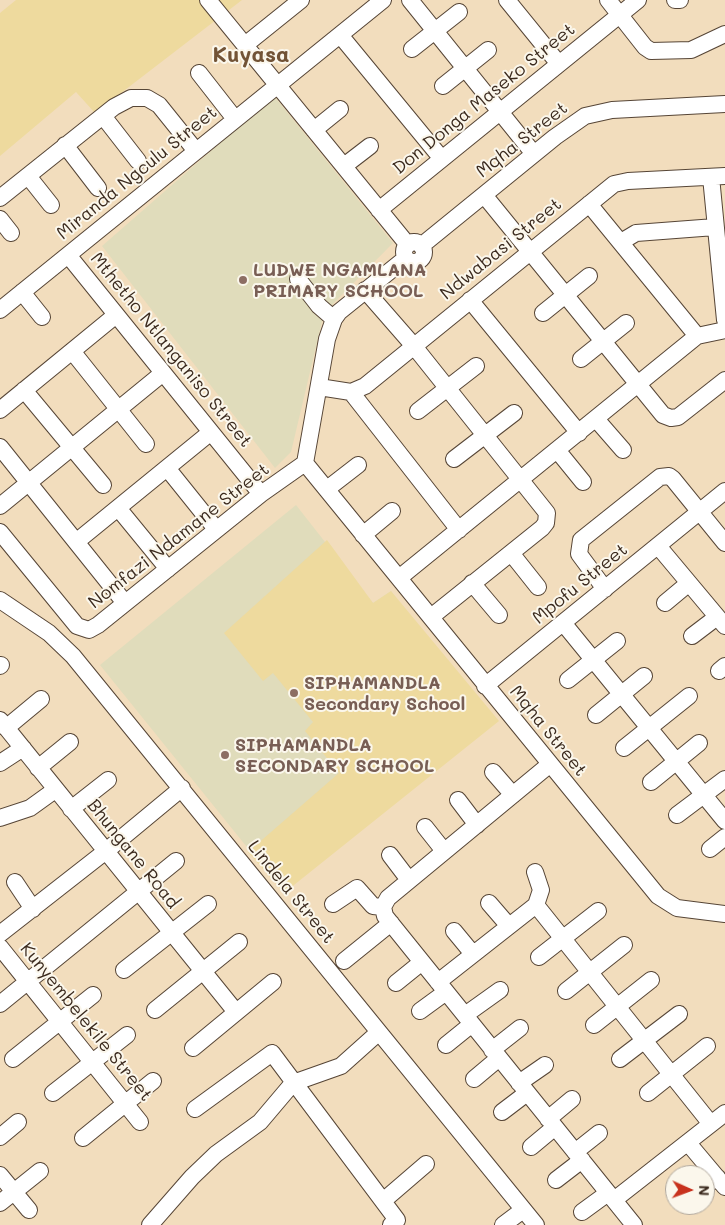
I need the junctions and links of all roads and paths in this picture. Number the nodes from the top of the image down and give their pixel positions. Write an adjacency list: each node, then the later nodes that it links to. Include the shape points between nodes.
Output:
1 (208, 0): 15 (street)
2 (301, 0): 15 (street)
3 (383, 0): 14 (street, Miranda Ngculu Street)
4 (410, 0): 12 (street)
5 (507, 0): 18 (street)
6 (608, 0): 11 (street)
7 (638, 0): 11 (street, Don Donga Maseko Street)
8 (675, 0): 9 (street)
9 (680, 0)
10 (459, 12): 12 (street)
11 (620, 15): 13 (street, via 645,47 654,52 691,50); 18 (street, Don Donga Maseko Street)
12 (435, 30): 16 (street); 19 (street)
13 (725, 34)
14 (340, 35): 21 (street, Miranda Ngculu Street); 33 (street)
15 (245, 45): 21 (street)
16 (412, 49)
17 (488, 50): 19 (street)
18 (559, 64): 25 (street, Don Donga Maseko Street)
19 (466, 67): 22 (street); 25 (street)
20 (199, 73): 27 (street)
21 (278, 85): 27 (street, Miranda Ngculu Street); 28 (street)
22 (443, 86)
23 (725, 104): 32 (street, Mqha Street, via 592,113)
24 (340, 109): 28 (street)
25 (501, 111): 32 (street); 33 (street, Don Donga Maseko Street)
26 (103, 116): 29 (street); 31 (street, via 126,99 147,98 159,105); 34 (street)
27 (235, 119): 31 (street, Miranda Ngculu Street)
28 (314, 130): 35 (street)
29 (65, 145): 36 (street); 38 (street)
30 (370, 146): 35 (street)
31 (196, 151): 50 (street, Miranda Ngculu Street)
32 (534, 154): 39 (street, Mqha Street)
33 (442, 159): 43 (street, Don Donga Maseko Street)
34 (138, 161)
35 (344, 166): 43 (street)
36 (28, 176): 40 (street); 42 (street)
37 (718, 176): 41 (street, Ndwabasi Street, via 620,182); 45 (street)
38 (98, 188)
39 (484, 195): 48 (street, Mqha Street); 49 (street)
40 (0, 198)
41 (589, 204): 47 (street); 49 (street, Ndwabasi Street)
42 (50, 205)
43 (379, 210): 48 (street)
44 (0, 219): 46 (street)
45 (715, 227): 47 (street, via 636,233); 62 (street)
46 (11, 233)
47 (621, 242): 65 (street)
48 (412, 250): 53 (street, Mqha Street)
49 (530, 251): 55 (street); 56 (street, Ndwabasi Street)
50 (68, 255): 54 (street, Miranda Ngculu Street); 59 (street, Mthetho Ntlanganiso Street)
51 (589, 276): 55 (street)
52 (298, 279): 61 (street)
53 (365, 290): 61 (street, Mqha Street); 67 (street)
54 (22, 292): 57 (street, Miranda Ngculu Street); 60 (street)
55 (566, 294): 58 (street); 66 (street)
56 (470, 300): 67 (street, Ndwabasi Street); 84 (street)
57 (2, 304)
58 (543, 313)
59 (116, 315): 68 (street); 71 (street, Mthetho Ntlanganiso Street)
60 (42, 316)
61 (334, 319): 74 (street, Mqha Street, via 327,339)
62 (725, 320)
63 (626, 323): 66 (street)
64 (725, 330): 65 (street)
65 (698, 336): 73 (street)
66 (604, 341): 69 (street); 73 (street)
67 (414, 345): 75 (street); 77 (street, Ndwabasi Street, via 364,386)
68 (72, 351): 76 (street); 78 (street)
69 (581, 359)
70 (476, 366): 75 (street)
71 (163, 374): 78 (street); 83 (street, Mthetho Ntlanganiso Street)
72 (725, 380): 73 (street, via 674,418 663,415)
73 (639, 385): 82 (street)
74 (319, 387): 77 (street); 92 (street, Mqha Street)
75 (447, 388): 80 (street); 85 (street)
76 (24, 390): 79 (street); 88 (street)
77 (351, 392): 107 (street)
78 (119, 409): 86 (street); 88 (street)
79 (0, 410)
80 (418, 412)
81 (514, 413): 85 (street)
82 (596, 419): 84 (street); 90 (street)
83 (211, 432): 94 (street); 101 (street, Mthetho Ntlanganiso Street)
84 (579, 433): 89 (street)
85 (485, 435): 91 (street); 95 (street)
86 (146, 444)
87 (0, 447): 96 (street)
88 (73, 448): 96 (street); 98 (street)
89 (557, 450): 95 (street); 97 (street)
90 (623, 450)
91 (454, 459)
92 (305, 463): 99 (street, Mqha Street); 101 (street, Nomfazi Ndamane Street)
93 (358, 465): 99 (street)
94 (166, 468): 103 (street); 106 (street)
95 (521, 480): 107 (street); 113 (street, via 545,509 548,518 542,528)
96 (29, 482): 102 (street); 110 (street)
97 (583, 482)
98 (103, 485)
99 (327, 489): 109 (street, Mqha Street)
100 (725, 491): 105 (street, Mpofu Street)
101 (261, 494): 106 (street, Nomfazi Ndamane Street)
102 (0, 506)
103 (118, 508): 110 (street); 114 (street)
104 (392, 511): 109 (street)
105 (700, 511): 111 (street); 112 (street, Mpofu Street); 119 (street, via 673,479 660,477 583,536 578,545 579,554)
106 (216, 530): 114 (street, Nomfazi Ndamane Street)
107 (459, 530): 115 (street)
108 (0, 532): 121 (street, Nomfazi Ndamane Street, via 82,628 92,628)
109 (363, 535): 115 (street, Mqha Street)
110 (76, 542): 121 (street)
111 (724, 543)
112 (658, 546): 117 (street); 119 (street, Mpofu Street)
113 (511, 553): 116 (street); 118 (street)
114 (168, 569): 121 (street, Nomfazi Ndamane Street)
115 (399, 578): 124 (street, Mqha Street)
116 (472, 583): 123 (street); 124 (street)
117 (689, 583): 122 (street); 125 (street)
118 (538, 587)
119 (605, 589): 126 (street, Mpofu Street)
120 (0, 600): 151 (street, Lindela Street, via 49,633 73,656)
121 (125, 603)
122 (665, 603)
123 (498, 616)
124 (431, 617): 132 (street, Mqha Street)
125 (721, 621): 127 (street)
126 (564, 624): 129 (street); 132 (street, Mpofu Street)
127 (692, 636)
128 (617, 641): 129 (street)
129 (594, 660): 131 (street); 133 (street)
130 (644, 676): 133 (street)
131 (568, 680)
132 (486, 686): 145 (street, Mqha Street)
133 (622, 695): 136 (street); 138 (street)
134 (689, 696): 138 (street)
135 (41, 699): 137 (street)
136 (596, 715)
137 (3, 724): 141 (street, Bhungane Road)
138 (649, 728): 142 (street); 143 (street)
139 (70, 742): 146 (street)
140 (699, 743): 143 (street)
141 (23, 748): 144 (street); 146 (street, Bhungane Road)
142 (624, 748)
143 (676, 762): 150 (street); 154 (street)
144 (0, 763)
145 (549, 765): 153 (street); 179 (street, Mqha Street, via 663,901 678,908)
146 (38, 768): 152 (street, Bhungane Road)
147 (493, 772): 153 (street)
148 (725, 779): 154 (street)
149 (108, 780): 156 (street)
150 (651, 782)
151 (182, 788): 164 (street); 214 (street, Lindela Street)
152 (55, 790): 156 (street, Bhungane Road); 158 (street, via 30,808)
153 (512, 795): 160 (street)
154 (704, 795): 157 (street); 159 (street)
155 (458, 800): 160 (street)
156 (71, 809): 164 (street, Bhungane Road)
157 (677, 815)
158 (0, 818)
159 (725, 821)
160 (476, 825): 165 (street)
161 (425, 827): 165 (street)
162 (725, 837): 163 (street)
163 (710, 849)
164 (106, 851): 171 (street, Bhungane Road); 177 (street)
165 (444, 851): 169 (street)
166 (390, 855): 169 (street)
167 (176, 861): 171 (street)
168 (535, 872): 175 (street, via 541,890)
169 (409, 880): 176 (street, via 388,898)
170 (15, 882): 177 (street)
171 (139, 892): 183 (street, Bhungane Road); 197 (street)
172 (489, 903): 181 (street)
173 (208, 904): 183 (street)
174 (333, 904): 176 (street, via 357,888 372,906)
175 (536, 904): 181 (street); 185 (street)
176 (383, 907): 180 (street)
177 (33, 909): 184 (street)
178 (598, 911): 185 (street)
179 (725, 914)
180 (391, 923): 191 (street); 192 (street)
181 (508, 926): 189 (street)
182 (454, 931): 189 (street)
183 (171, 932): 193 (street); 194 (street, Bhungane Road)
184 (0, 934)
185 (562, 938): 190 (street); 195 (street)
186 (240, 942): 194 (street)
187 (624, 945): 195 (street)
188 (0, 947): 197 (street, Kunyembelekile Street)
189 (473, 954): 200 (street)
190 (539, 957)
191 (344, 961)
192 (422, 962): 199 (street); 200 (street)
193 (124, 970)
194 (204, 972): 206 (street); 208 (street, Bhungane Road)
195 (590, 972): 202 (street); 205 (street)
196 (651, 980): 205 (street)
197 (26, 982): 204 (street); 211 (street, Kunyembelekile Street)
198 (272, 982): 208 (street)
199 (396, 983)
200 (442, 987): 207 (street); 210 (street)
201 (500, 990): 210 (street)
202 (566, 991)
203 (93, 995): 211 (street)
204 (0, 1004)
205 (617, 1006): 212 (street); 216 (street)
206 (155, 1010)
207 (420, 1011)
208 (236, 1012): 219 (street)
209 (679, 1014): 216 (street)
210 (468, 1019): 217 (street); 220 (street)
211 (59, 1023): 221 (street); 223 (street, Kunyembelekile Street)
212 (594, 1026)
213 (520, 1028): 220 (street)
214 (378, 1032): 228 (street, via 341,1066); 257 (street, Lindela Street)
215 (127, 1035): 223 (street)
216 (646, 1041): 222 (street); 225 (street)
217 (446, 1045)
218 (707, 1046): 225 (street)
219 (193, 1048)
220 (496, 1054): 226 (street); 229 (street)
221 (13, 1059)
222 (620, 1059)
223 (92, 1063): 230 (street); 233 (street, Kunyembelekile Street)
224 (545, 1065): 229 (street)
225 (673, 1074): 231 (street); 240 (street)
226 (474, 1079)
227 (153, 1080): 233 (street)
228 (293, 1083): 234 (street, via 272,1053); 254 (street); 259 (street, via 260,1122 216,1154 192,1177)
229 (523, 1088): 235 (street); 239 (street)
230 (53, 1093)
231 (648, 1093)
232 (572, 1099): 239 (street)
233 (126, 1103): 238 (street, Kunyembelekile Street); 243 (street)
234 (195, 1109)
235 (502, 1112)
236 (725, 1113): 240 (street)
237 (18, 1122): 242 (street)
238 (140, 1122)
239 (551, 1123): 245 (street); 246 (street)
240 (711, 1124): 244 (street)
241 (599, 1133): 246 (street)
242 (0, 1137)
243 (82, 1138)
244 (688, 1142): 251 (street); 253 (street)
245 (530, 1148)
246 (578, 1156): 250 (street); 253 (street)
247 (426, 1164): 254 (street)
248 (40, 1171): 252 (street)
249 (0, 1175): 252 (street)
250 (556, 1180)
251 (716, 1184)
252 (15, 1192): 255 (street); 256 (street)
253 (611, 1196): 258 (street); 263 (street)
254 (382, 1201): 260 (street)
255 (0, 1203)
256 (29, 1210)
257 (523, 1210): 261 (street); 262 (street, Lindela Street)
258 (582, 1212)
259 (155, 1223)
260 (397, 1223)
261 (503, 1225)
262 (536, 1225)
263 (634, 1225)

